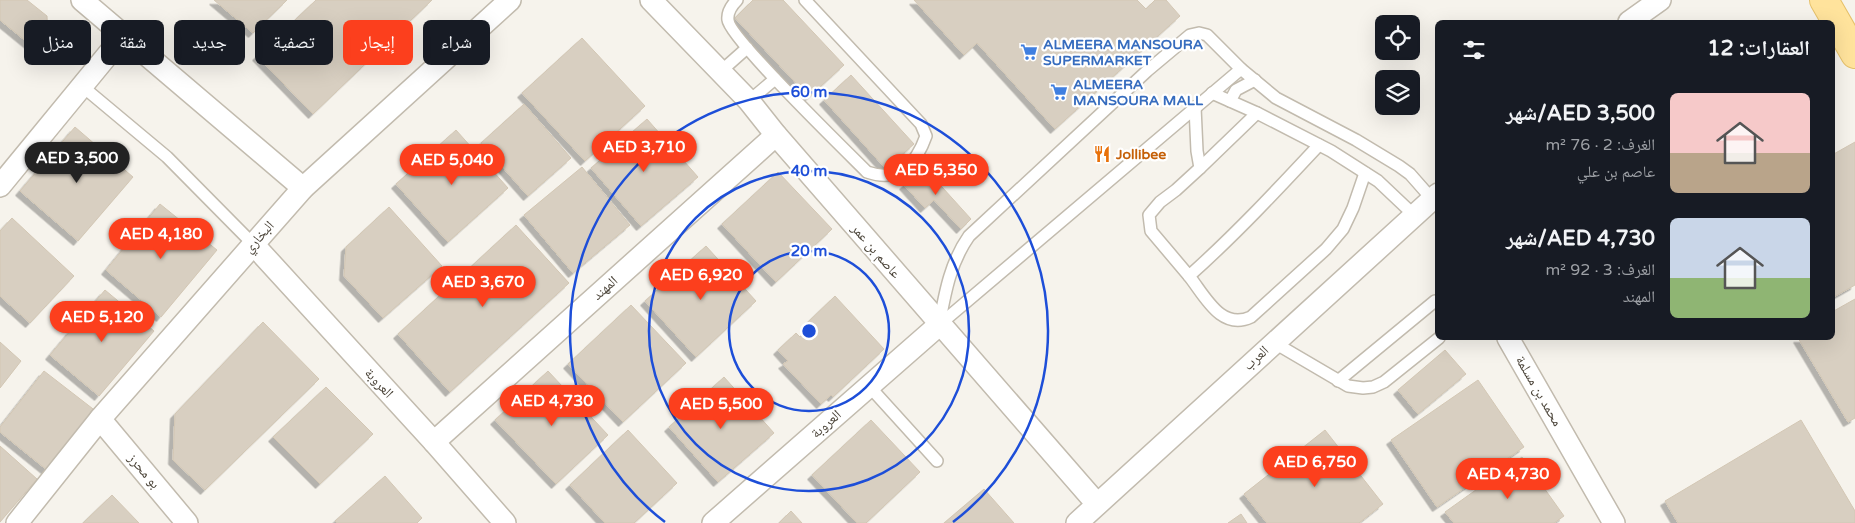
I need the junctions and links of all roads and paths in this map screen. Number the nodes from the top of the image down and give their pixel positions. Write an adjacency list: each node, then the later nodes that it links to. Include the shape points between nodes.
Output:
1 (82, 0): 9 (street)
2 (510, 0): 31 (street, البخاري)
3 (651, 0): 17 (street, عاصم بن عمر)
4 (737, 0): 12 (lane, via 729,9 727,21 733,33)
5 (805, 0): 18 (lane, via 921,124 926,136 920,153 906,168 892,176 867,172)
6 (1636, 0): 10 (street)
7 (1660, 0): 11 (street)
8 (1824, 0): 13 (main road)
9 (106, 20)
10 (1619, 20)
11 (1632, 20)
12 (748, 48): 17 (lane); 18 (lane)
13 (1855, 54)
14 (101, 63): 20 (street)
15 (159, 65): 31 (street)
16 (1241, 69): 19 (lane); 21 (lane); 38 (lane, via 1207,35 1199,33 1190,35 1147,71 969,236 952,266)
17 (720, 72): 22 (street, عاصم بن عمر)
18 (775, 79): 22 (lane)
19 (1255, 80): 23 (lane, via 1236,90); 32 (lane, via 1276,98 1399,166)
20 (82, 86): 30 (street); 35 (lane, via 167,157)
21 (1212, 93): 23 (lane); 24 (lane)
22 (749, 101): 26 (street, عاصم بن عمر)
23 (1230, 101): 25 (lane)
24 (1195, 107): 28 (lane); 38 (lane)
25 (1257, 113): 27 (lane); 28 (lane)
26 (776, 135): 38 (street, عاصم بن عمر); 45 (street, المهند)
27 (1319, 145): 29 (lane); 36 (lane)
28 (1200, 168): 36 (lane, via 1160,202 1149,216 1151,231)
29 (1365, 172): 34 (lane); 36 (lane, via 1343,229 1326,249 1251,317 1242,322 1222,317)
30 (0, 186)
31 (303, 188): 35 (street, البخاري)
32 (1435, 201)
33 (1435, 203): 34 (street, العرب)
34 (1414, 216): 41 (street, العرب)
35 (253, 244): 44 (street, البخاري); 45 (street, العروبة)
36 (1189, 276)
37 (1435, 301): 42 (lane)
38 (940, 324): 43 (street, العروبة); 47 (street, عاصم بن عمر)
39 (1436, 340): 42 (lane, via 1384,382 1373,387 1348,386)
40 (1509, 340): 48 (street, محمد بن مسلمة)
41 (1274, 342): 42 (lane); 47 (street, العرب)
42 (1338, 381)
43 (869, 386): 46 (lane); 52 (street, العروبة)
44 (100, 419): 49 (street, البخاري); 50 (street, بو محرز)
45 (434, 442): 51 (street, العروبة)
46 (937, 461)
47 (1097, 504): 53 (street, العرب)
48 (1610, 522)
49 (17, 523)
50 (187, 523)
51 (505, 523)
52 (713, 523)
53 (1078, 523)

